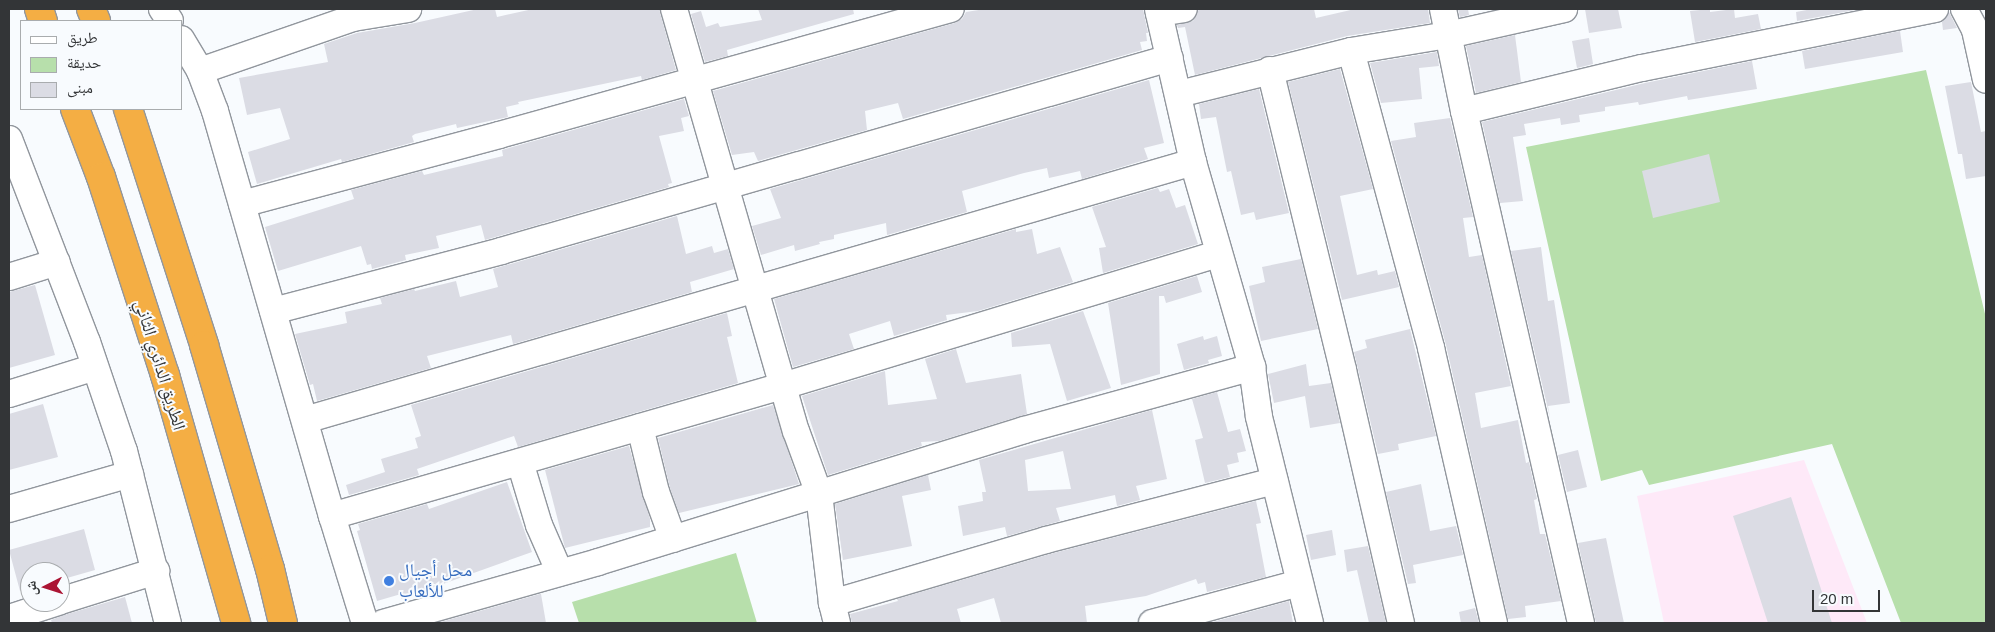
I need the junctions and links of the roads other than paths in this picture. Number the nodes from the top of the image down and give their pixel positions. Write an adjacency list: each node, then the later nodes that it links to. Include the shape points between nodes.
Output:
1 (162, 9): 12 (street)
2 (408, 9): 11 (street)
3 (674, 9): 19 (street)
4 (951, 9): 19 (street)
5 (1184, 9): 10 (street)
6 (1443, 9): 13 (street)
7 (1564, 9): 13 (street)
8 (1935, 9): 24 (street, via 1642,68)
9 (1964, 9): 20 (street, via 1975,30)
10 (1158, 11): 16 (street)
11 (352, 14): 18 (street)
12 (169, 20)
13 (1448, 35): 15 (street); 24 (street)
14 (182, 41): 18 (street)
15 (1351, 51): 17 (street); 62 (street, via 1431,348)
16 (1170, 58): 21 (street); 27 (street)
17 (1270, 70): 21 (street); 61 (street)
18 (200, 71): 28 (street)
19 (694, 79): 27 (street); 28 (street)
20 (1986, 80)
21 (1179, 94): 26 (street)
22 (76, 110): 55 (highway, الطريق الدائري الثاني, via 165,375)
23 (128, 110): 56 (highway, via 204,345)
24 (1464, 111): 63 (street)
25 (9, 139): 30 (street)
26 (1193, 162): 29 (street); 32 (street)
27 (726, 184): 32 (street); 33 (street, via 501,251)
28 (242, 204): 33 (street)
29 (1218, 254): 35 (street); 36 (street)
30 (57, 262): 31 (street); 34 (street)
31 (9, 277)
32 (756, 290): 36 (street); 38 (street)
33 (273, 311): 38 (street)
34 (95, 367): 37 (street); 41 (street)
35 (1252, 367): 42 (street, via 1259,417); 43 (street, via 1024,430)
36 (783, 386): 39 (street); 43 (street)
37 (9, 394)
38 (305, 420): 45 (street)
39 (640, 427): 40 (street); 46 (street, via 656,492)
40 (520, 462): 45 (street); 48 (street, via 539,525)
41 (130, 474): 44 (street); 47 (street)
42 (1274, 481): 49 (street); 52 (street, via 1046,540)
43 (819, 494): 46 (street); 52 (street)
44 (9, 509)
45 (332, 516): 57 (street)
46 (673, 539): 48 (street)
47 (156, 571): 50 (street); 54 (street)
48 (560, 572): 58 (street)
49 (1299, 583): 59 (street); 60 (street)
50 (70, 598)
51 (28, 612): 53 (street)
52 (835, 613)
53 (9, 618)
54 (168, 623)
55 (236, 623)
56 (283, 623)
57 (365, 623)
58 (383, 623)
59 (1152, 623)
60 (1310, 623)
61 (1401, 623)
62 (1494, 623)
63 (1581, 623)

